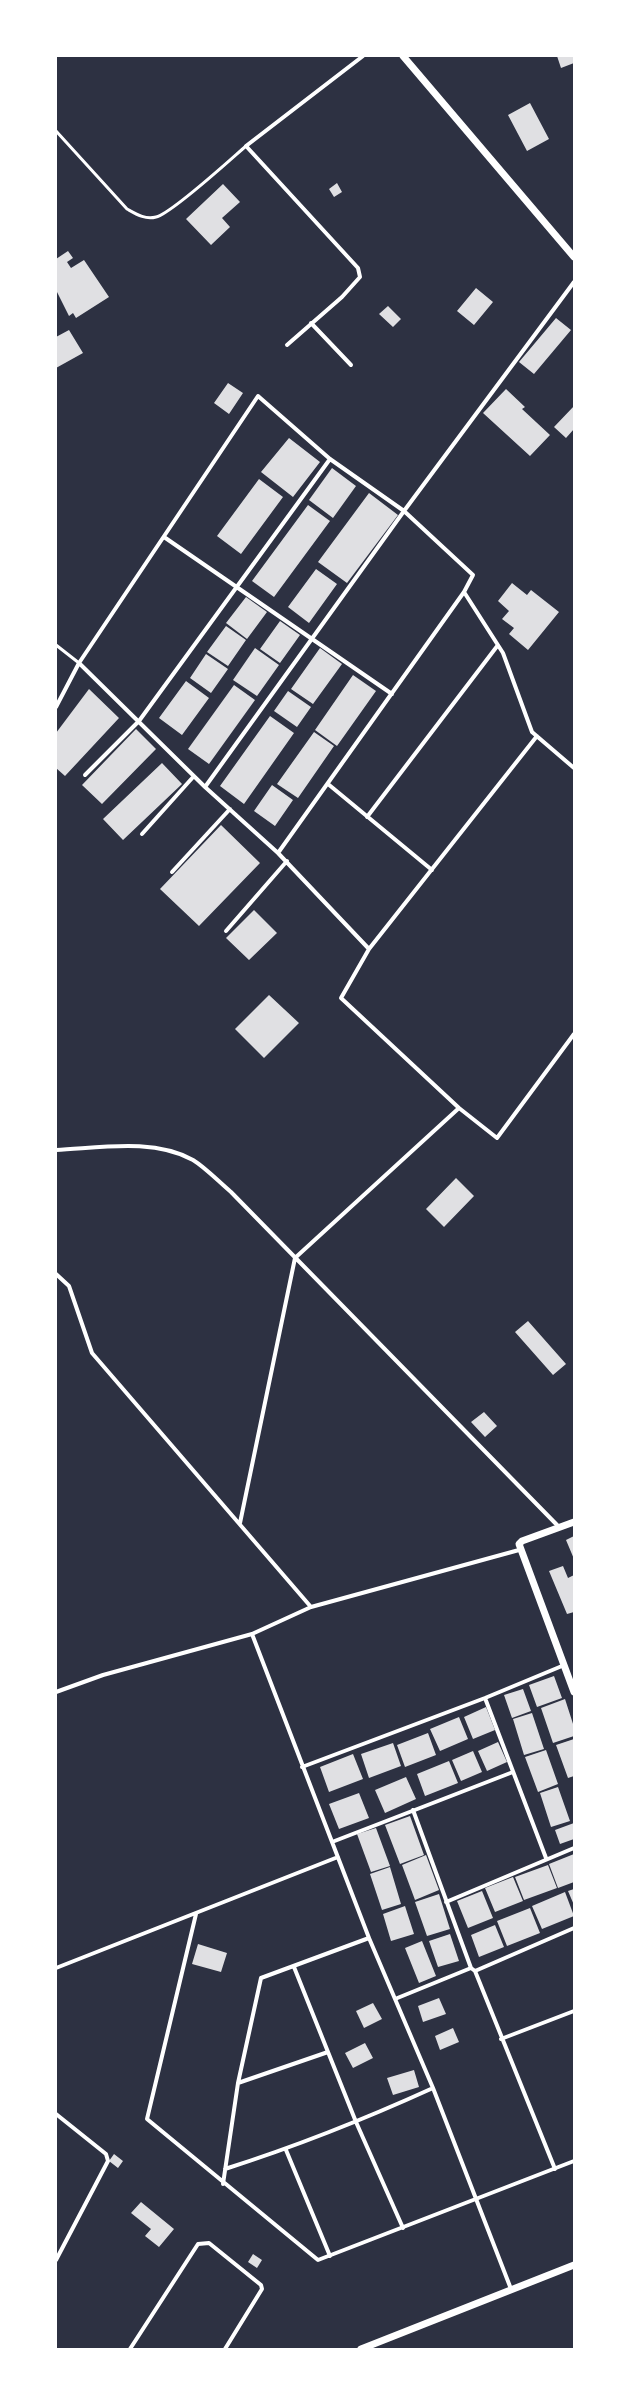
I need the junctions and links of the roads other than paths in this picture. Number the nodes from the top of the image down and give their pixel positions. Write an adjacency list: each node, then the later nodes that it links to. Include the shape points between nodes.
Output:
1 (363, 56): 4 (street)
2 (403, 56): 5 (street)
3 (56, 131): 4 (lane, via 126,209 142,217 156,217 175,205)
4 (246, 146): 7 (street, via 358,268 360,277 342,297)
5 (574, 257)
6 (574, 282): 11 (street)
7 (311, 323): 8 (street); 9 (street)
8 (287, 346)
9 (351, 365)
10 (330, 459): 11 (street); 12 (street, via 258,396); 13 (street)
11 (404, 511): 14 (street, via 472,572 472,579); 15 (street)
12 (164, 537): 13 (street); 18 (street)
13 (237, 588): 15 (street); 21 (street)
14 (464, 592): 16 (street); 19 (street)
15 (312, 639): 19 (street); 27 (street)
16 (498, 644): 22 (street, via 532,732); 29 (street)
17 (56, 645): 18 (lane)
18 (79, 663): 20 (street); 21 (street)
19 (392, 694): 26 (street)
20 (56, 707)
21 (139, 721): 24 (street); 25 (street)
22 (538, 736): 23 (street); 33 (street)
23 (574, 768)
24 (85, 775)
25 (194, 776): 27 (street); 30 (street)
26 (328, 784): 29 (street); 31 (street)
27 (205, 787): 28 (street)
28 (230, 809): 31 (street); 34 (street)
29 (367, 817): 33 (street)
30 (142, 834)
31 (278, 853): 32 (street)
32 (287, 861): 35 (street); 36 (street)
33 (432, 870): 36 (street)
34 (172, 872)
35 (226, 931)
36 (369, 949): 38 (street, via 341,998)
37 (574, 1034): 38 (street, via 497,1138)
38 (459, 1108): 40 (street)
39 (56, 1150): 40 (street, via 147,1146 193,1160 231,1192)
40 (295, 1258): 43 (street); 44 (street)
41 (56, 1274): 43 (street, via 68,1286 92,1353)
42 (574, 1522): 44 (street)
43 (240, 1523): 46 (street)
44 (560, 1528): 45 (street, via 522,1541)
45 (519, 1550): 46 (street); 48 (street)
46 (311, 1608): 47 (street)
47 (252, 1634): 49 (street, via 103,1675); 52 (street)
48 (562, 1666): 50 (street); 51 (street)
49 (56, 1692)
50 (574, 1692)
51 (485, 1698): 52 (street); 53 (street)
52 (302, 1768): 55 (street)
53 (513, 1772): 54 (street); 58 (street)
54 (413, 1810): 55 (street); 59 (street)
55 (332, 1842): 57 (street)
56 (574, 1848): 58 (street)
57 (338, 1857): 60 (street); 62 (street)
58 (546, 1858): 59 (street)
59 (446, 1902): 65 (street)
60 (196, 1914): 64 (street); 79 (street, via 148,2119)
61 (574, 1928): 66 (street)
62 (369, 1938): 63 (street); 67 (street)
63 (294, 1967): 70 (street); 71 (street, via 262,1978)
64 (56, 1968)
65 (471, 1968): 66 (street); 67 (street)
66 (475, 1971): 69 (street)
67 (395, 1999): 72 (street)
68 (574, 2011): 69 (street)
69 (501, 2038): 78 (street)
70 (328, 2052): 71 (street); 74 (street)
71 (238, 2083): 77 (street)
72 (433, 2088): 74 (street); 80 (street)
73 (56, 2114): 83 (street, via 106,2154 108,2162)
74 (356, 2122): 75 (street); 81 (street)
75 (286, 2150): 77 (street); 82 (street)
76 (574, 2161): 78 (street)
77 (225, 2169): 79 (street)
78 (555, 2169): 80 (street)
79 (223, 2184): 82 (street, via 318,2260)
80 (476, 2200): 81 (street); 85 (street)
81 (403, 2228): 82 (street)
82 (330, 2256)
83 (56, 2260)
84 (574, 2265): 85 (street)
85 (511, 2289): 88 (street)
86 (130, 2349): 87 (street, via 198,2244 203,2242 209,2243 261,2285 262,2289)
87 (225, 2349)
88 (361, 2349)

